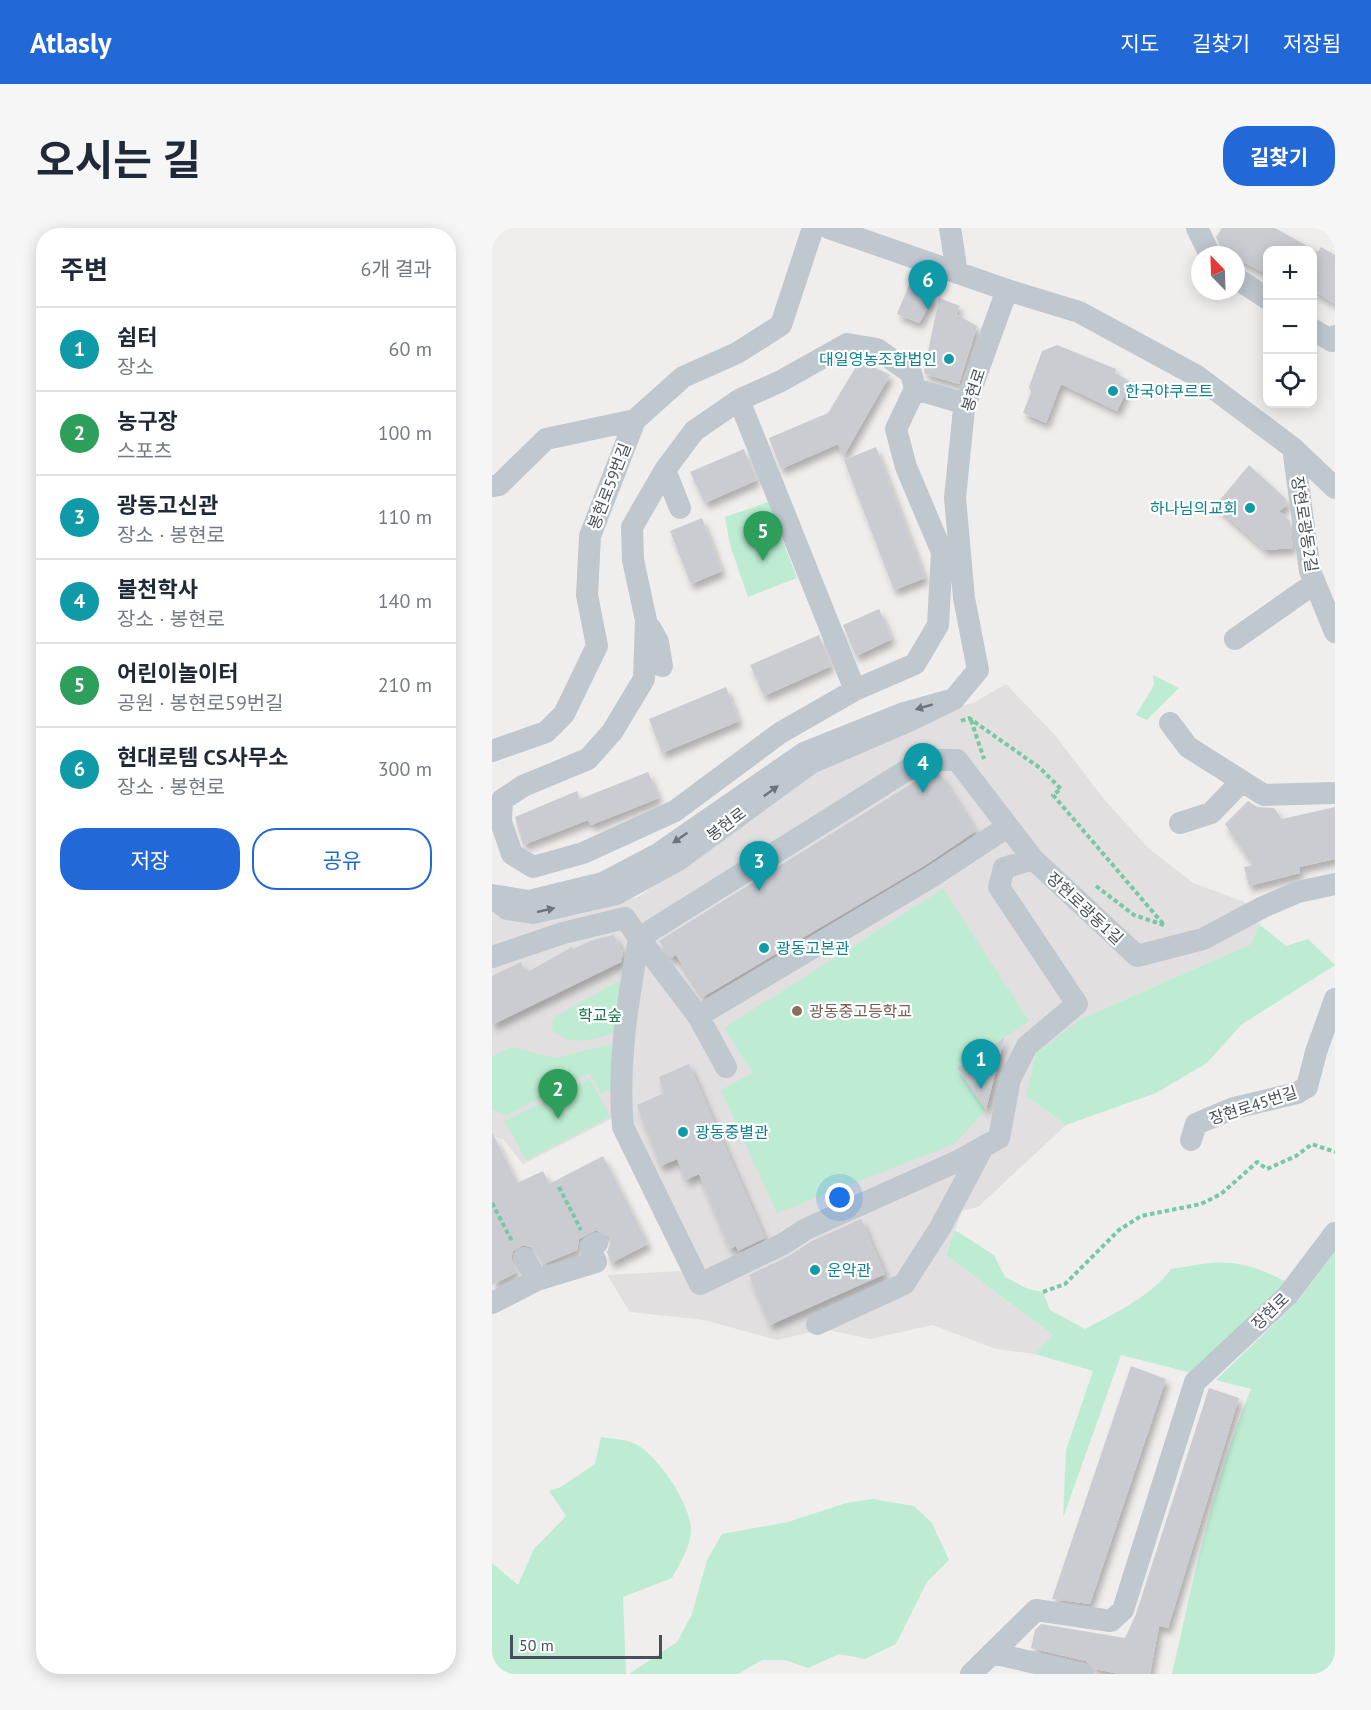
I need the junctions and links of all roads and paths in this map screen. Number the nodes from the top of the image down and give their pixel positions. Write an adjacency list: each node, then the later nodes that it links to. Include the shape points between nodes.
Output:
1 (813, 228): 15 (street, 봉현로59번길, via 781,326 737,353 683,377)
2 (829, 228): 6 (street)
3 (950, 228): 6 (street)
4 (1197, 228): 5 (street)
5 (1206, 246)
6 (957, 273): 8 (street)
7 (1245, 284): 9 (street)
8 (1007, 290): 14 (street, 봉현로); 16 (street, via 1079,312 1197,376)
9 (1263, 296)
10 (1317, 332): 11 (street, via 1332,341)
11 (1335, 336)
12 (915, 389): 13 (street, via 911,373 877,349 847,344); 14 (street); 26 (street, via 896,429 906,467 942,552 938,624 915,664)
13 (739, 400): 17 (street, via 694,431); 26 (street)
14 (966, 404): 37 (street, 봉현로, via 956,498 964,598 978,670 954,699 811,763 678,860 616,894 533,913 507,909)
15 (636, 420): 18 (street, 봉현로59번길, via 546,439 499,485); 29 (street, 봉현로59번길, via 590,536 587,595 597,646 564,714 546,732)
16 (1293, 448): 19 (street); 21 (street, 장현로광동2길, via 1310,571)
17 (664, 470): 20 (street); 22 (street, via 632,527 633,560)
18 (492, 486)
19 (1335, 488)
20 (680, 508)
21 (1315, 583): 23 (street, 장현로광동2길); 24 (street)
22 (646, 620): 25 (street, via 658,642); 26 (street, via 644,679 612,732 588,759 523,786 502,800 501,822 512,854 533,867 583,854 675,811 780,733)
23 (1335, 632)
24 (1235, 639)
25 (662, 666)
26 (855, 690)
27 (958, 722): 38 (path, via 969,718 1040,768 1061,789 1053,795)
28 (1170, 723): 30 (street, via 1188,747)
29 (492, 751)
30 (1242, 781): 31 (street, via 1264,795); 32 (street, via 1211,813)
31 (1335, 793)
32 (1180, 823)
33 (1007, 827): 34 (street); 39 (street, via 957,760 923,760); 43 (street)
34 (1033, 859): 40 (street, 장현로광동1길, via 1137,956); 46 (street, 장현로광동1길, via 1004,868 999,886 1077,1004 1027,1046 1010,1079 999,1138)
35 (1088, 880): 38 (path, via 1134,915)
36 (1335, 884): 40 (street, 장현로광동1길, via 1298,892)
37 (492, 896)
38 (1164, 925): 40 (path)
39 (639, 938): 41 (street, via 625,918 563,933); 43 (street); 46 (street, via 627,1007 623,1127 700,1284 806,1229)
40 (1203, 939)
41 (492, 957)
42 (1335, 999): 45 (street, 장현로45번길, via 1307,1087 1297,1093 1234,1108 1196,1124)
43 (698, 1016): 44 (street)
44 (726, 1067)
45 (1191, 1140)
46 (983, 1147): 56 (street, via 940,1228 904,1284)
47 (1335, 1152): 54 (path, via 1312,1144 1267,1169 1257,1162 1221,1194 1201,1204 1141,1216 1119,1230 1065,1284)
48 (559, 1187): 51 (path)
49 (492, 1203): 52 (path)
50 (1335, 1233): 57 (street, 장현로, via 1288,1295 1195,1382 1123,1610 1111,1621 1036,1610)
51 (590, 1242): 53 (street, via 596,1262)
52 (520, 1253): 53 (street)
53 (537, 1280): 55 (street)
54 (1043, 1292)
55 (492, 1303)
56 (817, 1324)
57 (992, 1653): 58 (street); 59 (street)
58 (971, 1674)
59 (1083, 1674)

